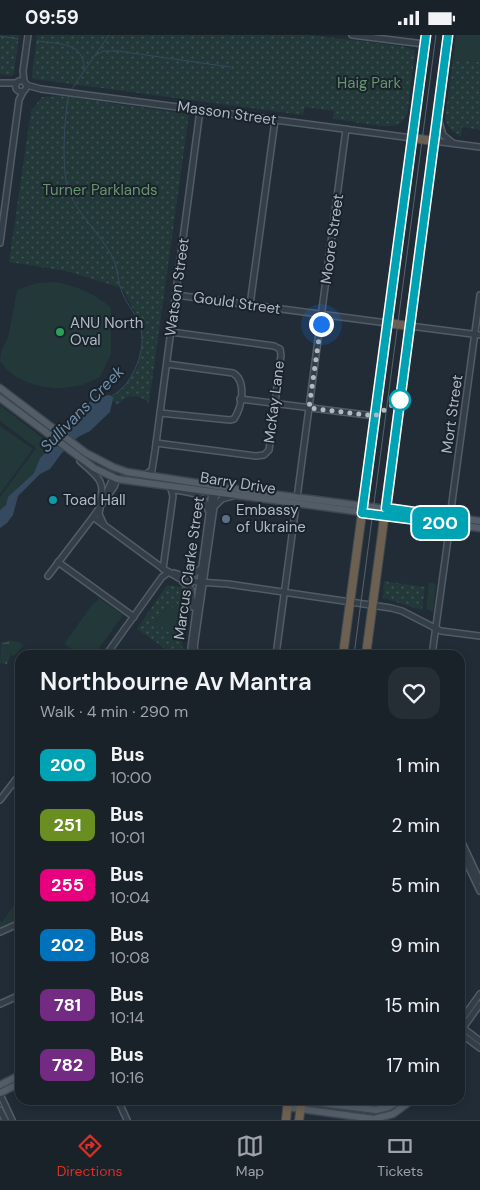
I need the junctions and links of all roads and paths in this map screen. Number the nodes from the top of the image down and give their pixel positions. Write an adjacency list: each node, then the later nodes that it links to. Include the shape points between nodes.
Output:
1 (28, 35): 8 (street)
2 (352, 35): 3 (street)
3 (359, 35): 6 (street)
4 (426, 35): 6 (highway)
5 (448, 35): 10 (highway)
6 (424, 45): 13 (highway)
7 (0, 83): 8 (street, Masson Street)
8 (21, 86): 9 (street, Masson Street); 17 (street)
9 (200, 110): 11 (street, Masson Street); 18 (street, Watson Street)
10 (438, 116): 14 (highway); 15 (street, via 443,135)
11 (275, 120): 12 (street, Masson Street); 20 (street)
12 (346, 129): 13 (street, Masson Street); 21 (street, Moore Street)
13 (412, 138): 14 (highway); 22 (highway)
14 (434, 141): 15 (street); 23 (highway)
15 (454, 144): 16 (street)
16 (480, 147)
17 (0, 243)
18 (176, 295): 20 (street, Gould Street); 24 (street, Watson Street)
19 (480, 295): 25 (street, Mort Street)
20 (250, 305): 21 (street, Gould Street)
21 (322, 314): 22 (street, Gould Street); 31 (street, Moore Street)
22 (387, 323): 23 (highway); 33 (highway)
23 (410, 326): 25 (street); 49 (highway)
24 (171, 332): 26 (street, Watson Street); 30 (street, McKay Lane, via 280,349)
25 (477, 335): 52 (street, Mort Street)
26 (167, 364): 29 (street, via 233,373 242,383); 32 (street, Watson Street)
27 (0, 388): 37 (main road, via 73,442 112,463)
28 (0, 399): 35 (main road, Barry Drive)
29 (240, 399): 30 (street); 32 (street, via 237,415 230,420)
30 (274, 403): 31 (street); 34 (street, McKay Lane, via 269,450 264,455)
31 (309, 408): 33 (street); 44 (street, Moore Street)
32 (160, 413): 34 (street, Watson Street)
33 (375, 416): 47 (highway)
34 (156, 443): 36 (street, Watson Street)
35 (70, 451): 37 (main road, Barry Drive, via 94,468); 45 (street, via 101,482)
36 (153, 465): 38 (street, via 151,472); 39 (street, via 154,472)
37 (116, 475): 38 (main road, Barry Drive); 40 (main road, Barry Drive); 45 (street)
38 (143, 475): 39 (main road, Barry Drive)
39 (161, 478): 42 (main road, Barry Drive)
40 (155, 485): 41 (street); 42 (main road, Barry Drive)
41 (170, 489): 50 (street, via 200,496 206,503); 60 (street, via 173,494)
42 (215, 489): 43 (main road, Barry Drive); 44 (main road, Barry Drive); 46 (street, Marcus Clarke Street); 50 (street, Marcus Clarke Street)
43 (236, 496): 44 (main road, Barry Drive); 46 (street, via 222,499)
44 (297, 501): 47 (main road, Barry Drive); 66 (street, Moore Street)
45 (100, 504): 48 (street); 51 (street); 55 (street, via 99,514)
46 (214, 509): 64 (street, Marcus Clarke Street)
47 (363, 509): 49 (main road, Barry Drive); 67 (highway)
48 (94, 510): 51 (street); 56 (street)
49 (385, 512): 52 (main road); 53 (main road); 68 (highway)
50 (209, 516): 59 (street, Marcus Clarke Street)
51 (93, 517): 55 (street); 56 (street)
52 (450, 521): 53 (main road); 54 (main road); 57 (street, Mort Street)
53 (435, 522): 57 (street)
54 (478, 524)
55 (106, 527): 60 (street)
56 (79, 534): 58 (street)
57 (448, 537): 70 (street, Mort Street)
58 (58, 562): 62 (street); 69 (street)
59 (202, 566): 61 (street, via 194,574 184,576); 64 (street, Marcus Clarke Street)
60 (163, 569): 61 (street)
61 (168, 572): 63 (street); 65 (street)
62 (48, 576)
63 (178, 578): 64 (street); 65 (street, via 166,578); 73 (street, Marcus Clarke Street, via 191,591)
64 (201, 583): 66 (street); 74 (street, Marcus Clarke Street); 75 (street, Marcus Clarke Street)
65 (158, 584): 69 (street)
66 (285, 592): 67 (street); 76 (street, Moore Street)
67 (350, 602): 68 (street); 77 (highway)
68 (373, 605): 70 (street, via 399,610); 78 (highway)
69 (134, 617): 72 (street)
70 (435, 627): 71 (street, via 441,631); 79 (street, Mort Street)
71 (480, 637)
72 (110, 650)
73 (191, 650)
74 (192, 650)
75 (192, 650)
76 (277, 650)
77 (345, 650)
78 (367, 650)
79 (433, 650)
80 (15, 781): 81 (street)
81 (0, 801)
82 (465, 848): 83 (street)
83 (467, 852): 84 (street); 86 (street)
84 (466, 861): 85 (street)
85 (470, 871): 86 (street); 88 (street)
86 (477, 874): 87 (street)
87 (480, 881)
88 (480, 891)
89 (15, 926): 90 (street)
90 (0, 933)
91 (480, 994): 95 (street)
92 (15, 997): 93 (street)
93 (1, 1004)
94 (480, 1004): 96 (street)
95 (465, 1021)
96 (465, 1023)
97 (465, 1031): 99 (street)
98 (465, 1032): 100 (street)
99 (480, 1041)
100 (480, 1048)
101 (15, 1078): 102 (main road)
102 (0, 1085)
103 (15, 1086): 104 (main road)
104 (0, 1093): 105 (street)
105 (4, 1103): 113 (street); 115 (street)
106 (120, 1105): 116 (street)
107 (287, 1105): 117 (highway)
108 (301, 1105): 118 (highway)
109 (310, 1105): 112 (main road, via 374,1119 393,1114)
110 (322, 1105): 111 (main road, via 376,1110)
111 (392, 1105)
112 (405, 1105)
113 (0, 1110): 114 (street)
114 (5, 1120)
115 (12, 1120)
116 (127, 1120)
117 (286, 1120)
118 (299, 1120)

